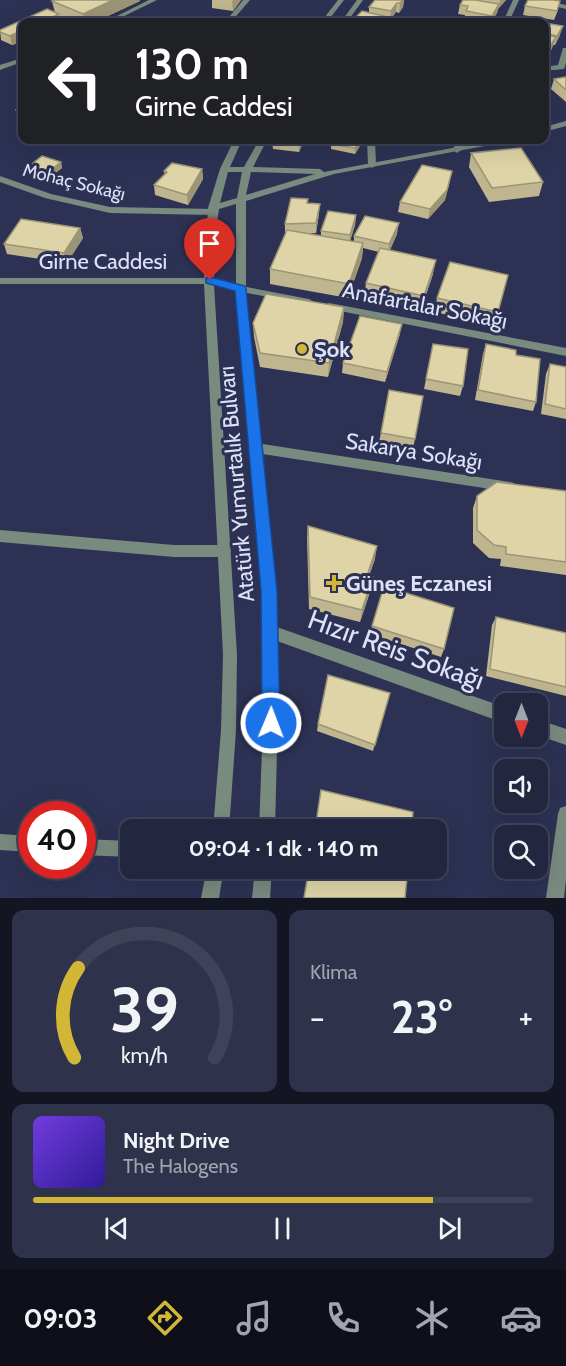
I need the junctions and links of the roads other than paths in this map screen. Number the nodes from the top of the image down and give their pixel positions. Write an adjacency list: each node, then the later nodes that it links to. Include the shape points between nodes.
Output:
1 (154, 0): 8 (street)
2 (247, 0): 9 (street)
3 (341, 0): 10 (street)
4 (360, 0): 11 (street)
5 (516, 0): 12 (street)
6 (533, 0): 7 (street)
7 (566, 7)
8 (116, 18)
9 (231, 18)
10 (327, 18)
11 (347, 18)
12 (508, 18)
13 (566, 50): 16 (street, via 561,67)
14 (18, 61): 15 (street)
15 (0, 68)
16 (549, 68)
17 (566, 123): 18 (street)
18 (549, 128)
19 (236, 144): 26 (street, Atatürk Yumurtalık Bulvarı)
20 (261, 144): 27 (street, Atatürk Yumurtalık Bulvarı)
21 (371, 144): 25 (street)
22 (459, 144): 24 (street)
23 (486, 144): 24 (street)
24 (457, 150): 25 (street)
25 (372, 165): 28 (street)
26 (224, 169): 27 (street); 31 (street, Atatürk Yumurtalık Bulvarı)
27 (247, 170): 28 (street); 30 (street, Atatürk Yumurtalık Bulvarı)
28 (333, 172): 30 (street, Mohaç Sokağı)
29 (0, 179): 31 (street, Mohaç Sokağı, via 48,196 110,210)
30 (241, 199): 31 (street, Mohaç Sokağı); 34 (street, Atatürk Yumurtalık Bulvarı)
31 (213, 210): 32 (street, Atatürk Yumurtalık Bulvarı)
32 (210, 280): 33 (street, Girne Caddesi); 34 (street, Girne Caddesi); 39 (street, Atatürk Yumurtalık Bulvarı)
33 (0, 281)
34 (241, 289): 35 (street, Anafartalar Sokağı); 36 (street, Atatürk Yumurtalık Bulvarı)
35 (566, 352)
36 (256, 448): 37 (street, Sakarya Sokağı); 40 (street, Atatürk Yumurtalık Bulvarı)
37 (520, 488)
38 (0, 536): 39 (street, via 174,551)
39 (224, 551): 45 (street, Atatürk Yumurtalık Bulvarı, via 230,631 230,746)
40 (271, 632): 41 (street, Hızır Reis Sokağı); 46 (street, Atatürk Yumurtalık Bulvarı)
41 (494, 711)
42 (548, 731): 43 (street)
43 (566, 738)
44 (566, 814): 55 (street)
45 (222, 819)
46 (267, 819)
47 (0, 842): 48 (street)
48 (18, 843)
49 (96, 848): 50 (street)
50 (120, 849)
51 (214, 879): 53 (street)
52 (263, 879): 54 (street)
53 (210, 898)
54 (261, 898)
55 (555, 898)

